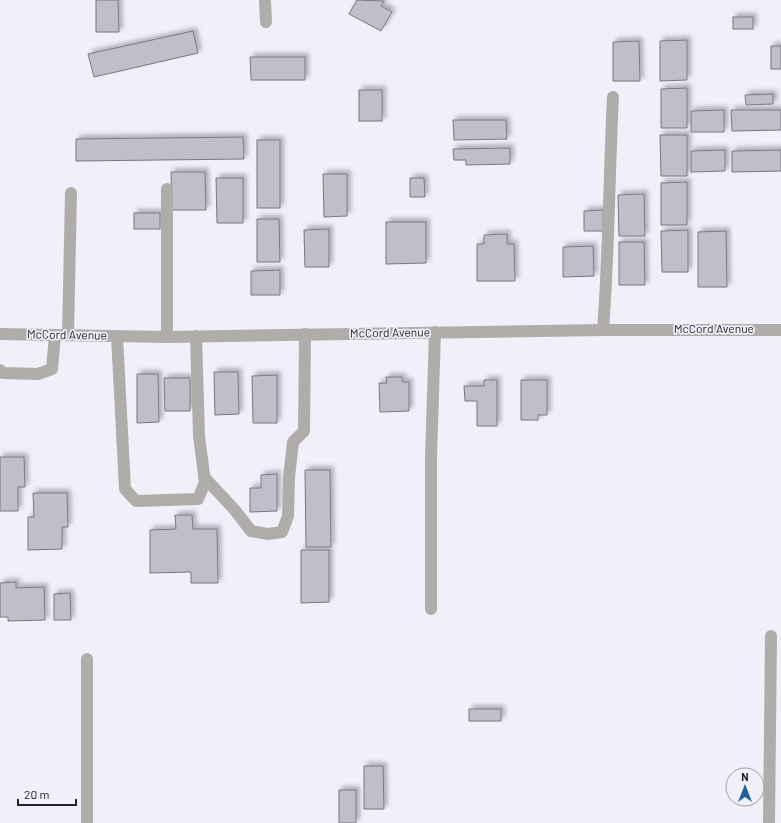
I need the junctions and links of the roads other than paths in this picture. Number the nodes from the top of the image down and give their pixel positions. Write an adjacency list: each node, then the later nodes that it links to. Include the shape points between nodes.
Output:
1 (265, 0): 2 (street)
2 (266, 22)
3 (613, 97): 6 (street, via 608,199 608,268)
4 (167, 189): 15 (street)
5 (70, 193): 12 (street)
6 (603, 330): 7 (street, McCord Avenue); 8 (street, McCord Avenue)
7 (781, 330)
8 (435, 332): 10 (street, McCord Avenue); 18 (street, via 431,457)
9 (0, 334): 11 (street, McCord Avenue)
10 (305, 334): 14 (street, McCord Avenue); 17 (street, via 304,431 293,442 288,516 282,532 268,534 251,531)
11 (55, 335): 12 (street, McCord Avenue); 16 (street, via 52,369 38,374 3,373)
12 (68, 335): 13 (street, McCord Avenue)
13 (117, 336): 15 (street, McCord Avenue); 17 (street, via 125,489 136,501 191,501 198,499 205,482)
14 (196, 336): 15 (street, McCord Avenue); 17 (street, via 199,436)
15 (167, 337)
16 (0, 370)
17 (204, 477)
18 (431, 609)
19 (771, 636): 22 (street)
20 (87, 659): 21 (street)
21 (87, 823)
22 (769, 823)

